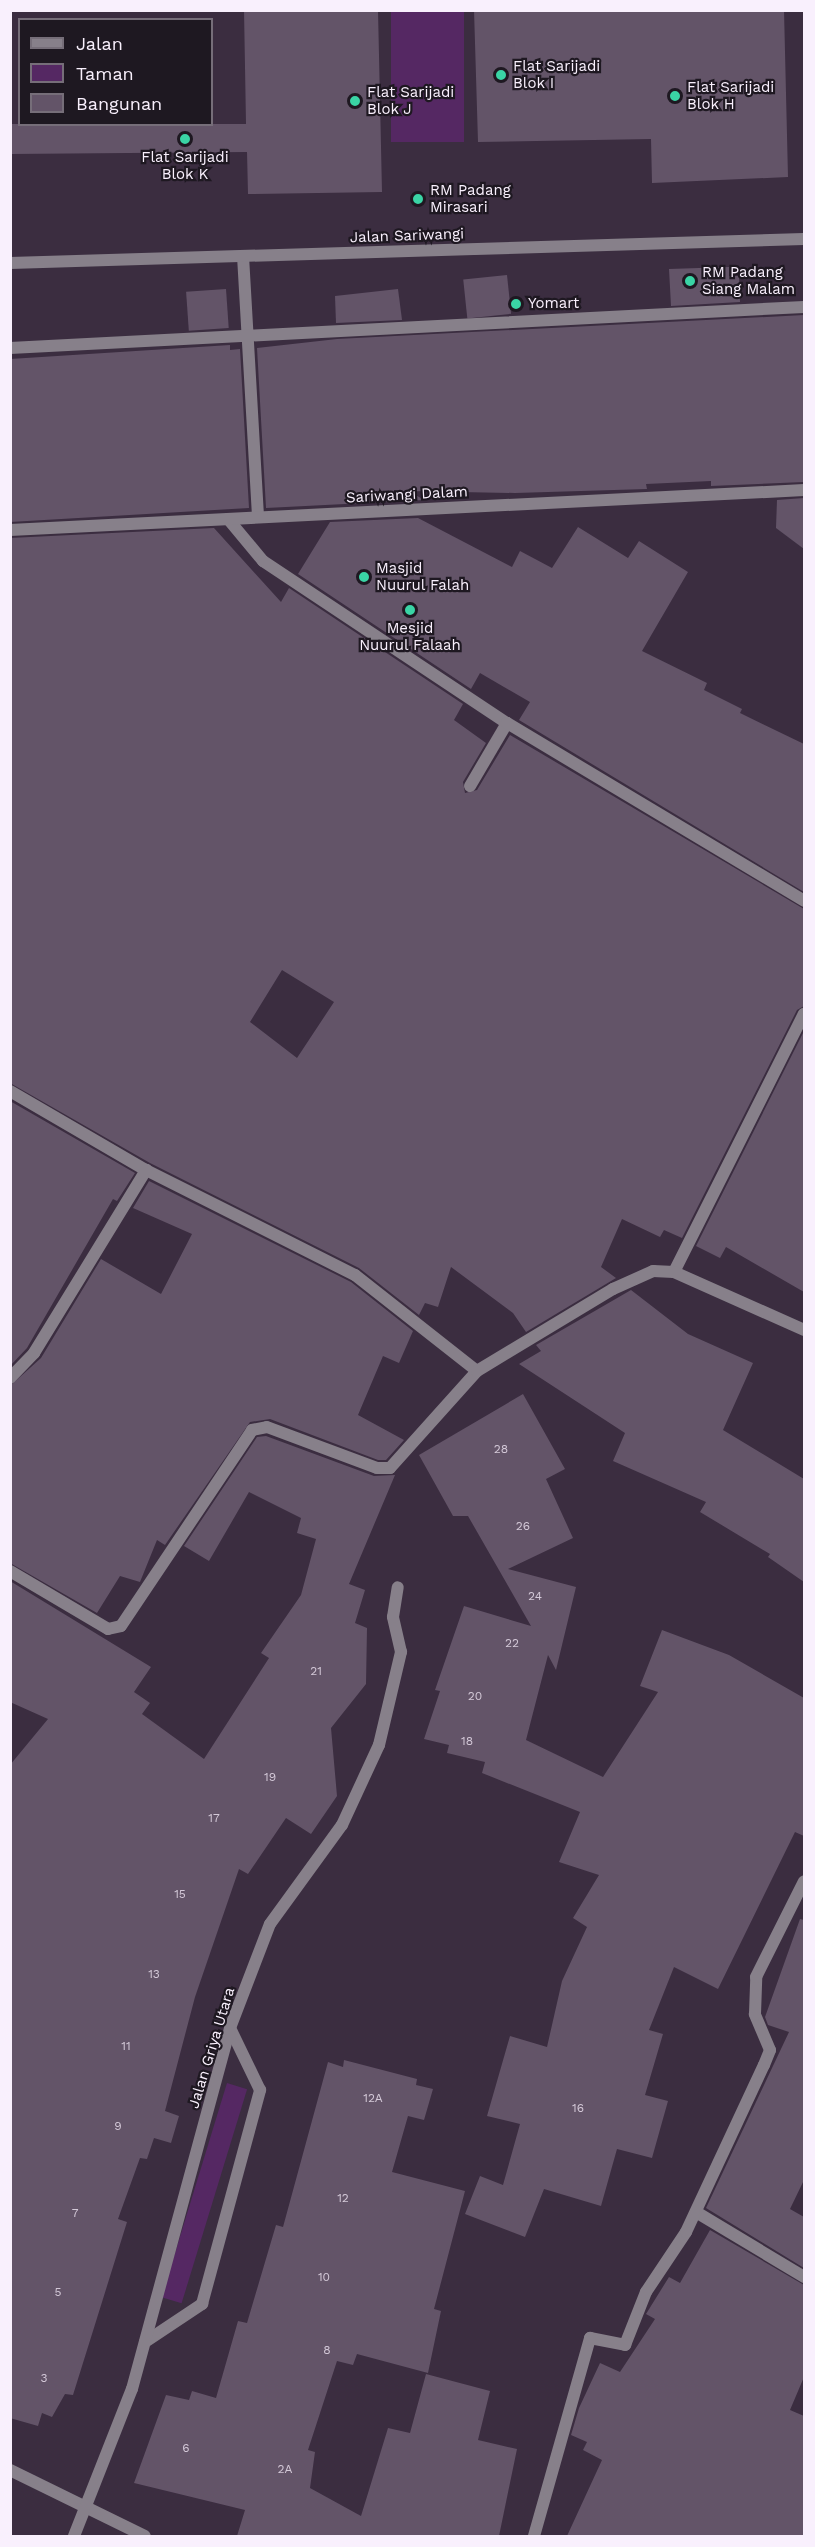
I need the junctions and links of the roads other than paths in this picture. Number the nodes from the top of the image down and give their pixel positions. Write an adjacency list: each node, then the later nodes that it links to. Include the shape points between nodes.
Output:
1 (804, 239): 2 (street, Jalan Sariwangi)
2 (243, 256): 3 (street, Jalan Sariwangi); 5 (street)
3 (10, 263)
4 (804, 307): 5 (street)
5 (248, 336): 6 (street); 8 (street)
6 (10, 348)
7 (804, 490): 8 (street, Sariwangi Dalam)
8 (258, 517): 9 (street, Sariwangi Dalam)
9 (228, 519): 10 (street, Sariwangi Dalam); 11 (street, via 263,561)
10 (10, 530)
11 (507, 723): 12 (street); 13 (street)
12 (470, 786)
13 (804, 901)
14 (804, 1014): 17 (street)
15 (10, 1091): 16 (street)
16 (146, 1170): 19 (street, via 355,1275); 20 (street, via 34,1353)
17 (674, 1272): 18 (street); 19 (street, via 653,1271 614,1289)
18 (804, 1330)
19 (477, 1371): 21 (street, via 390,1468 377,1468 267,1427 252,1430 121,1626 114,1630)
20 (10, 1378)
21 (10, 1571)
22 (398, 1587): 24 (street, Jalan Griya Utara, via 393,1617 401,1652 379,1744 342,1825 270,1924)
23 (804, 1881): 25 (street, via 756,1977 755,2014 770,2050)
24 (230, 2028): 27 (street, Jalan Griya Utara); 27 (street, via 260,2090 202,2304)
25 (696, 2212): 26 (street); 32 (street, via 646,2292 625,2345 590,2338)
26 (804, 2277)
27 (145, 2342): 29 (street, Jalan Griya Utara, via 132,2389)
28 (10, 2470): 29 (street)
29 (83, 2510): 30 (street, Jalan Griya Utara); 31 (street)
30 (74, 2536)
31 (145, 2536)
32 (534, 2536)

